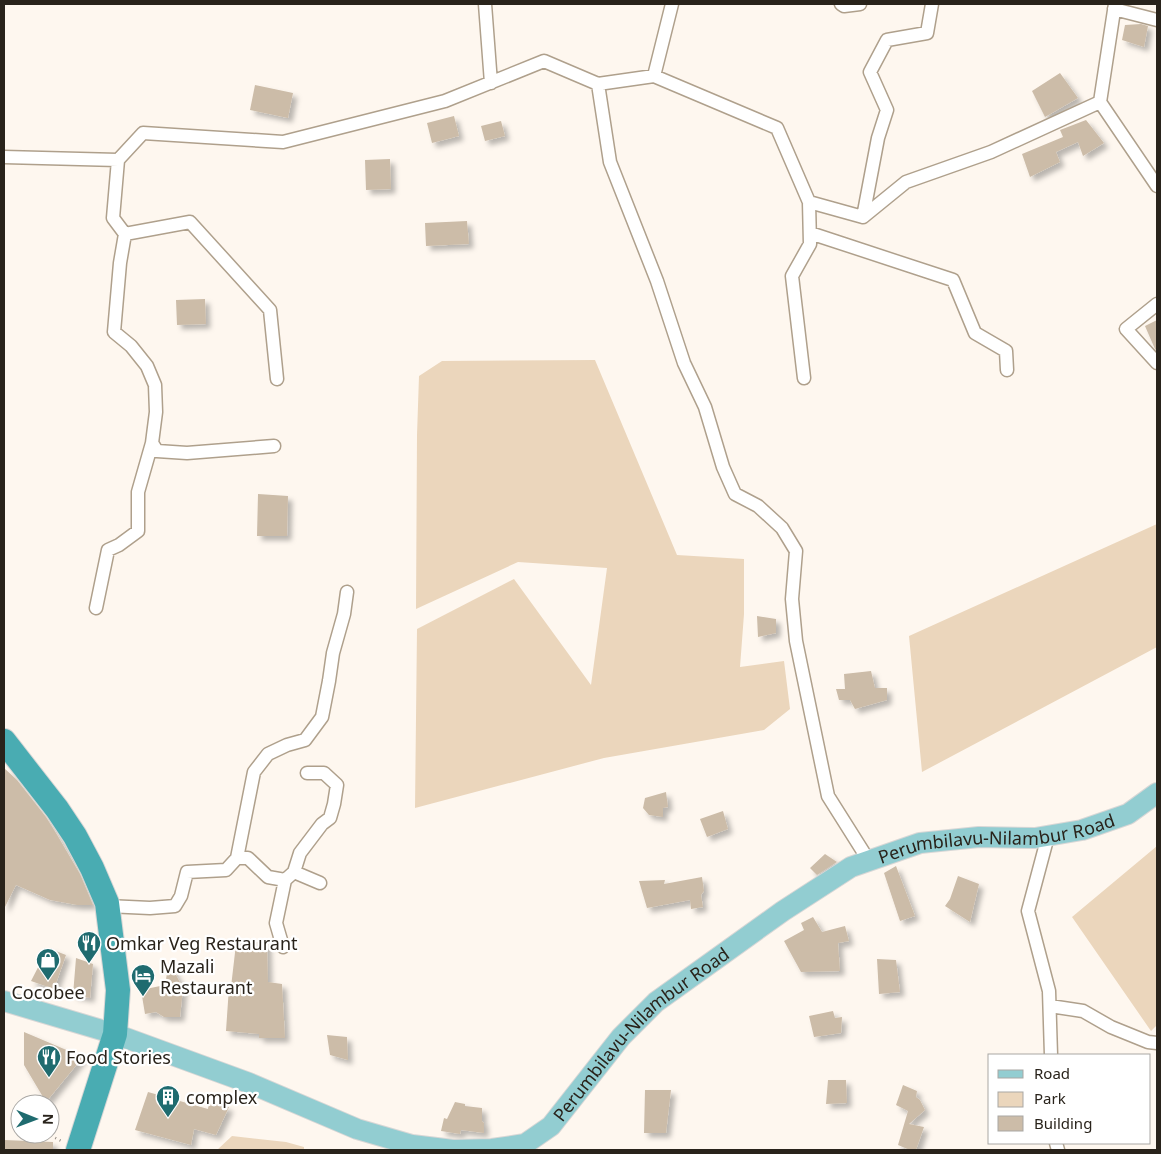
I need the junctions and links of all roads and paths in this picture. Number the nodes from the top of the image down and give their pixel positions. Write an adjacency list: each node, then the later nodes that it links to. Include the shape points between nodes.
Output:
1 (485, 4): 9 (street)
2 (672, 4): 8 (street)
3 (841, 4): 4 (street)
4 (860, 4)
5 (932, 4): 16 (street, via 927,33 888,40 870,72 888,110 878,138)
6 (1114, 6): 7 (street); 11 (street)
7 (1157, 20)
8 (654, 76): 10 (street); 15 (street, via 777,128)
9 (491, 83): 10 (street, via 544,61); 13 (street, via 445,102 283,142 143,133)
10 (598, 84): 33 (street, via 610,162 657,281 684,363 705,407 723,467 735,494 758,506 782,528 796,551 792,599 796,641 828,796)
11 (1100, 102): 14 (street); 16 (street, via 991,152 906,182)
12 (4, 157): 13 (street)
13 (118, 160): 18 (street, via 112,218)
14 (1157, 186)
15 (809, 202): 16 (street); 17 (street)
16 (863, 217)
17 (810, 233): 21 (street, via 953,280 975,333 1006,351); 22 (street, via 810,244 792,276)
18 (125, 234): 23 (street, via 190,222 270,310); 24 (street, via 114,332 132,346 147,366 155,385)
19 (1157, 304): 20 (street, via 1126,329)
20 (1157, 363)
21 (1007, 370)
22 (804, 378)
23 (277, 379)
24 (152, 443): 25 (street, via 157,451 187,453); 27 (street, via 138,492 138,531 108,550)
25 (274, 446)
26 (347, 592): 32 (street, via 322,717 305,740 268,754 254,772)
27 (96, 608)
28 (4, 742): 36 (highway, via 75,836)
29 (306, 773): 34 (street, via 324,773 337,786 330,818 300,853)
30 (1157, 793): 31 (main road, Perumbilavu-Nilambur Road, via 1128,814 1082,830)
31 (1048, 836): 33 (main road, Perumbilavu-Nilambur Road, via 979,837 920,843); 39 (street, via 1028,911)
32 (237, 858): 34 (street, via 248,858 268,877); 36 (street, via 226,870 187,872 175,906)
33 (869, 861): 45 (main road, Perumbilavu-Nilambur Road, via 851,867 783,911 656,1002 621,1037 551,1126 525,1144)
34 (289, 876): 35 (street); 37 (street, via 276,923)
35 (320, 883)
36 (107, 906): 40 (highway, via 118,990)
37 (283, 947)
38 (4, 1001): 40 (main road, Perumbilavu-Nilambur Road)
39 (1050, 1006): 41 (street, via 1083,1010 1111,1027); 42 (street)
40 (115, 1034): 44 (highway); 45 (main road, Perumbilavu-Nilambur Road, via 249,1083 357,1129 412,1145)
41 (1157, 1043)
42 (1051, 1054)
43 (60, 1140): 44 (path)
44 (78, 1149)
45 (477, 1150)

